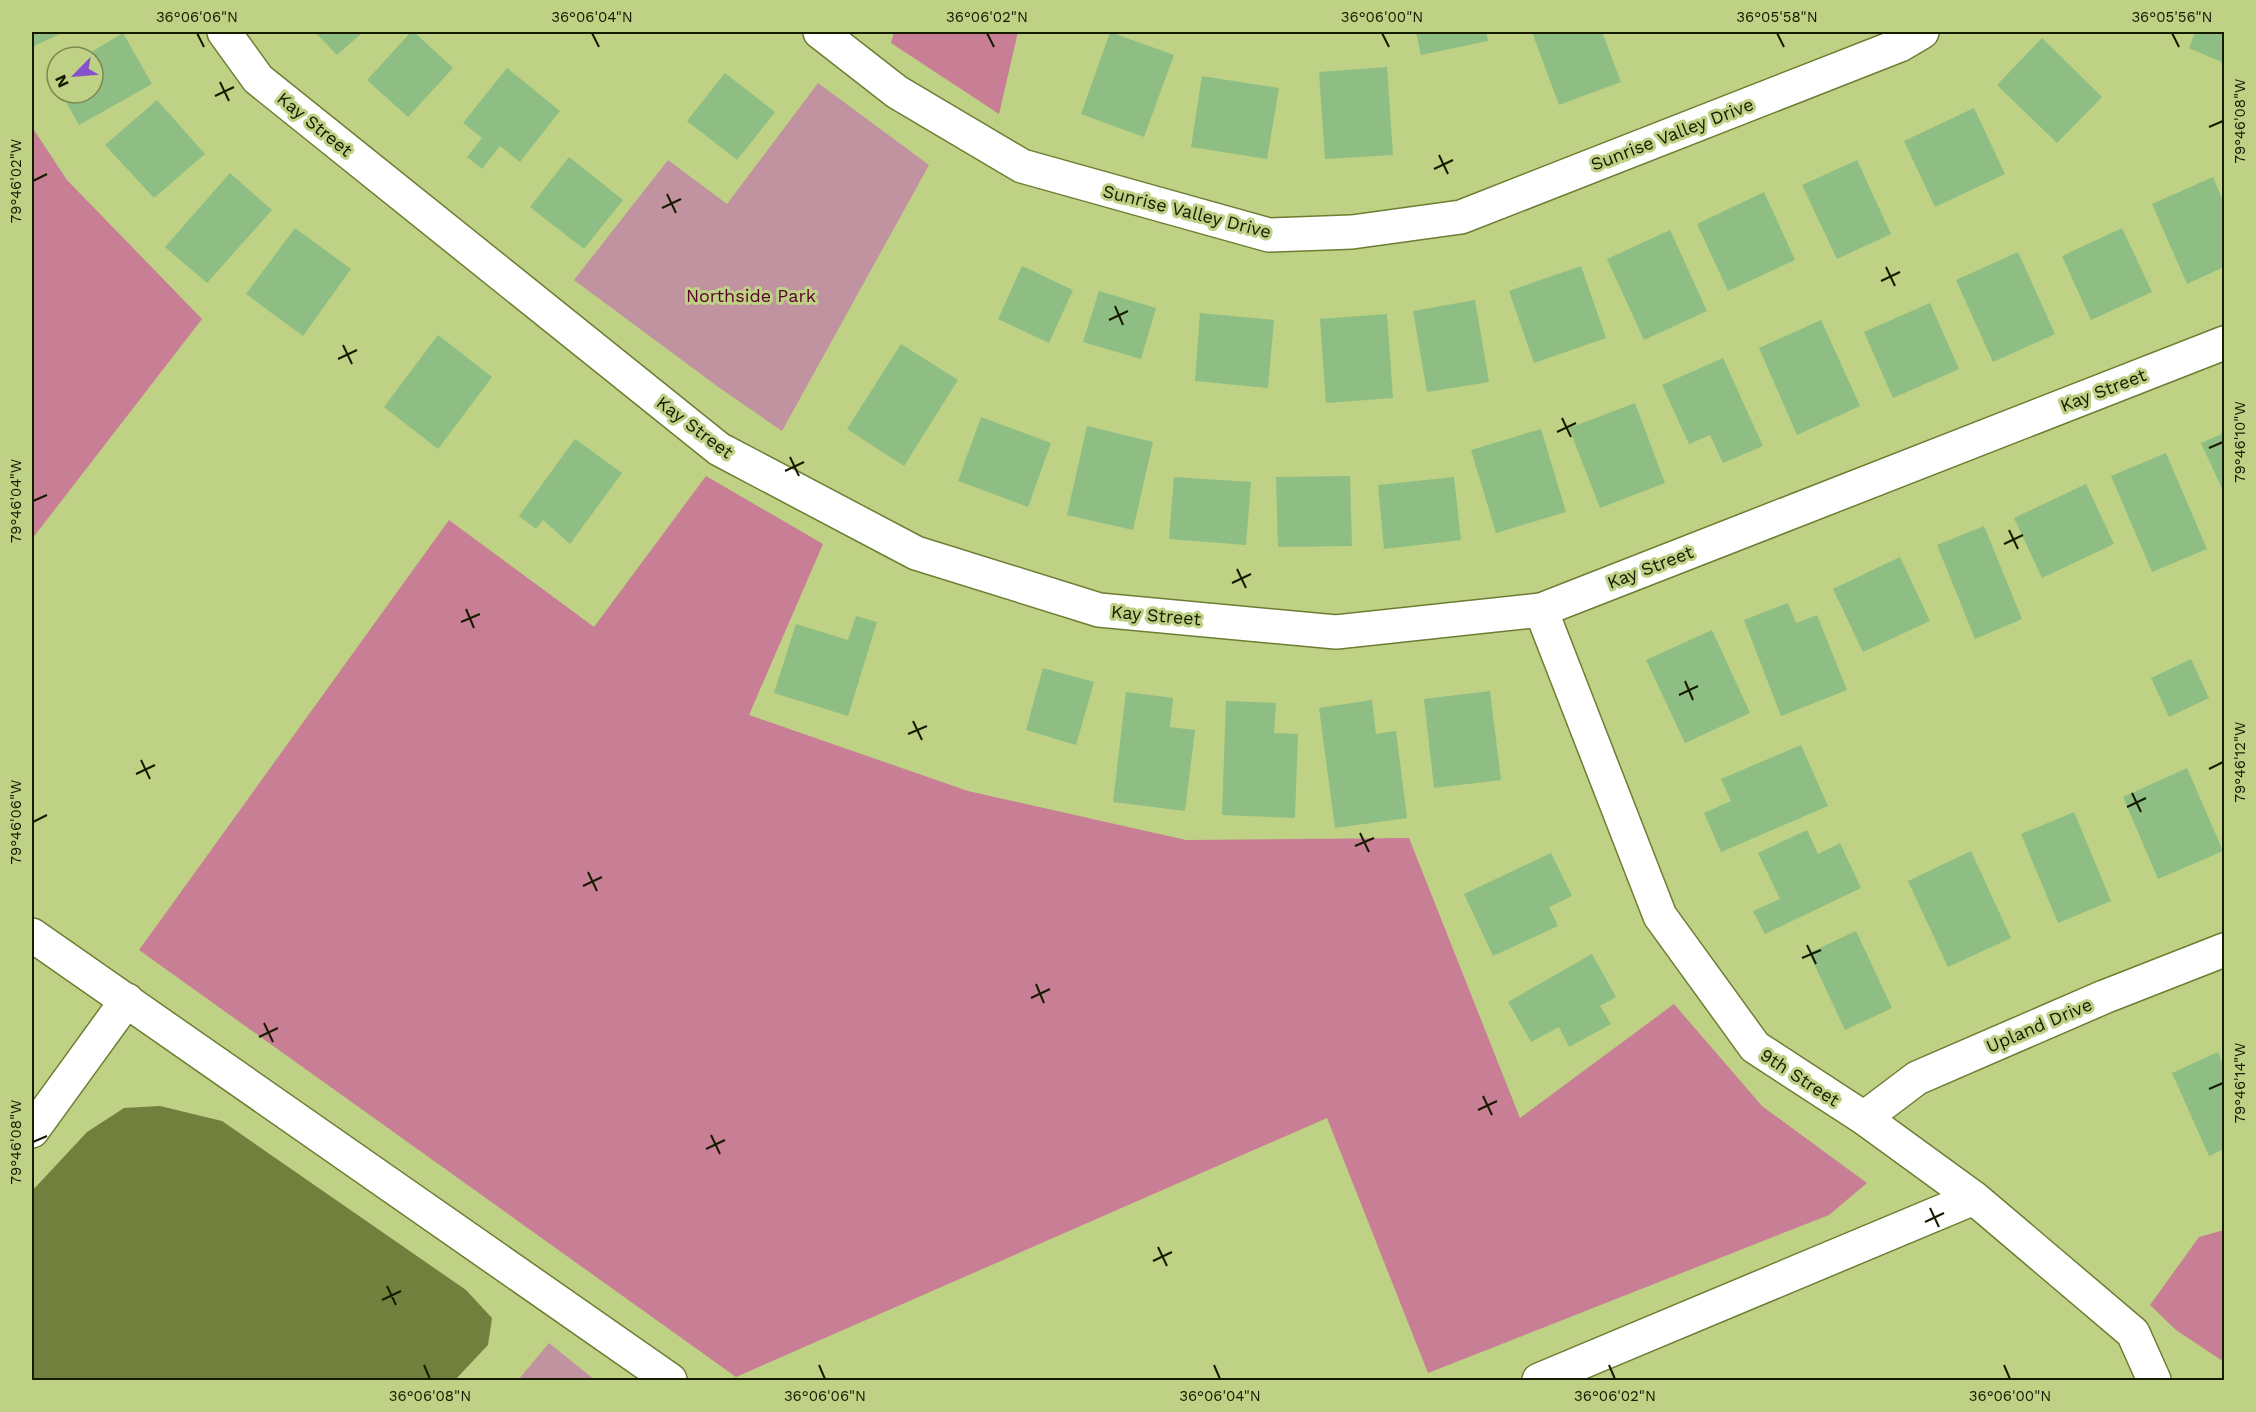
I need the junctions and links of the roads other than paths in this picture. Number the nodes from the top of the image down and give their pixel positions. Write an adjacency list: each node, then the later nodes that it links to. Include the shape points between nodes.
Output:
1 (224, 32): 5 (street, Kay Street, via 258,78 719,449 916,553 1099,610 1324,631)
2 (820, 32): 3 (street, Sunrise Valley Drive, via 897,92 1022,166 1269,235 1352,232 1461,217 1900,45)
3 (1922, 32)
4 (2224, 343): 5 (street, Kay Street)
5 (1540, 610): 9 (street, 9th Street, via 1660,916 1755,1047)
6 (32, 935): 8 (street)
7 (2224, 950): 9 (street, Upland Drive, via 1917,1078)
8 (127, 1000): 10 (street); 12 (street)
9 (1864, 1118): 11 (street, 9th Street)
10 (32, 1131)
11 (1974, 1198): 13 (street); 14 (street, 9th Street, via 2133,1333)
12 (670, 1380)
13 (1539, 1380)
14 (2154, 1380)

